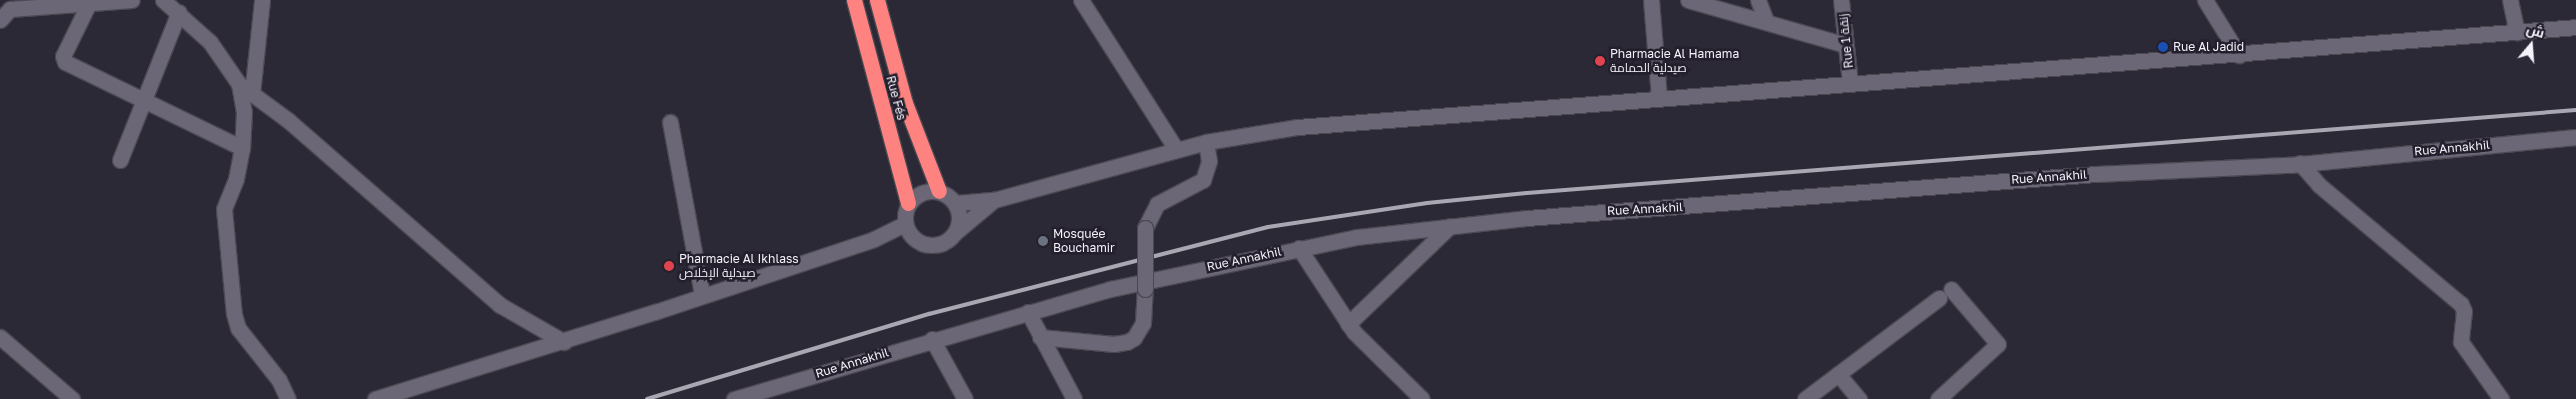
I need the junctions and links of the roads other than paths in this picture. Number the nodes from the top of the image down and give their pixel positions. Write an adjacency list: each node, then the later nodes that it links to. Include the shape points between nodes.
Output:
1 (132, 0): 12 (street)
2 (262, 0): 22 (street)
3 (854, 0): 34 (highway, Rue Fés)
4 (876, 0): 32 (highway, Rue Fés, via 905,103)
5 (1082, 0): 29 (street)
6 (1651, 0): 23 (street)
7 (1688, 0): 15 (street)
8 (1758, 0): 15 (street)
9 (1841, 0): 18 (street, Rue 1 زنقة)
10 (2205, 0): 19 (street)
11 (2510, 0): 17 (street)
12 (89, 3): 14 (street, via 10,9); 24 (street, via 63,56 64,60)
13 (174, 5): 21 (street, via 210,42); 24 (street)
14 (0, 20)
15 (1766, 21): 18 (street)
16 (2576, 27): 17 (street)
17 (2517, 32): 19 (street)
18 (1846, 45): 20 (street, Rue 1 زنقة)
19 (2240, 55): 20 (street)
20 (1850, 83): 23 (street)
21 (239, 84): 22 (street); 28 (street, via 244,112)
22 (252, 94): 48 (street, via 289,121 500,305)
23 (1659, 97): 27 (street, via 1298,127)
24 (143, 101): 28 (street); 30 (street)
25 (670, 122): 42 (street)
26 (2576, 137): 31 (street, Rue Annakhil)
27 (1206, 142): 29 (street); 46 (street, bridge, via 1208,167 1203,180 1151,210 1145,228 1143,323 1134,338 1114,344)
28 (242, 148): 51 (street, via 236,179 224,209 234,314 238,328 279,380)
29 (1176, 149): 33 (street)
30 (120, 160)
31 (2300, 163): 37 (street, Rue Annakhil, via 2010,180); 60 (street, via 2333,197 2460,304 2464,311 2461,342)
32 (939, 191): 34 (street, via 928,190); 35 (street)
33 (994, 200): 35 (street); 38 (street)
34 (908, 203): 36 (street, Rue Fés)
35 (956, 203): 38 (street, via 960,222)
36 (905, 224): 39 (street); 40 (street)
37 (1450, 226): 41 (street, Rue Annakhil); 44 (street)
38 (957, 231): 39 (street, via 950,239 932,245)
39 (914, 238): 40 (street)
40 (874, 239): 42 (street)
41 (1299, 248): 43 (street, Rue Annakhil, via 1119,286); 44 (street)
42 (702, 295): 48 (street)
43 (1028, 312): 46 (street); 47 (street, Rue Annakhil)
44 (1348, 324): 56 (street, via 1363,343)
45 (0, 337): 50 (street)
46 (1040, 337): 55 (street)
47 (932, 339): 53 (street, Rue Annakhil); 54 (street)
48 (564, 342): 52 (street)
49 (1838, 374): 57 (street); 58 (street); 59 (street, via 1945,293 1998,344)
50 (72, 399)
51 (288, 399)
52 (375, 399)
53 (734, 399)
54 (965, 399)
55 (1074, 399)
56 (1422, 399)
57 (1805, 399)
58 (1859, 399)
59 (1938, 399)
60 (2501, 399)

